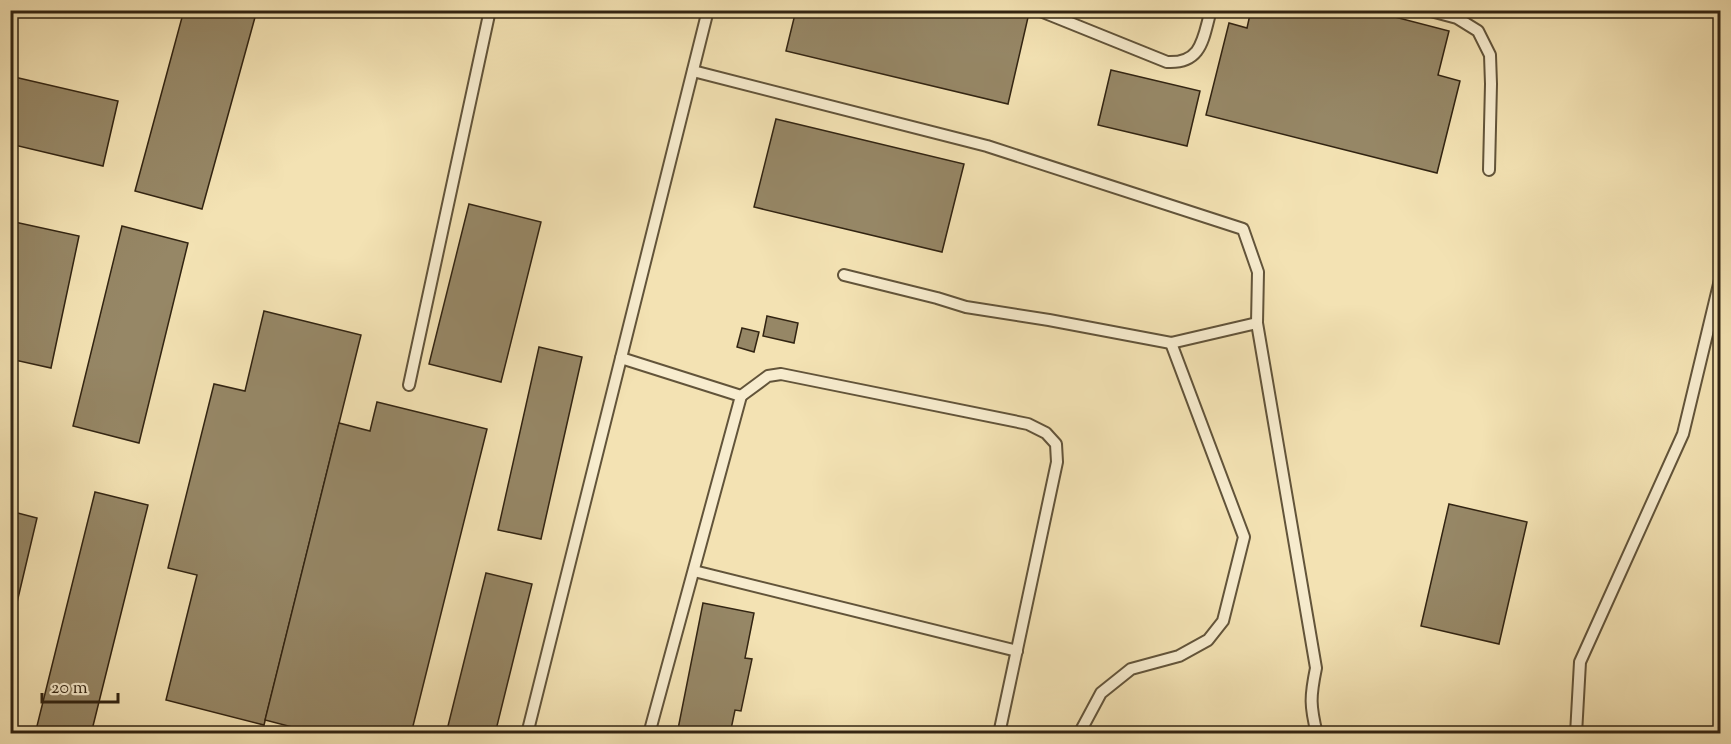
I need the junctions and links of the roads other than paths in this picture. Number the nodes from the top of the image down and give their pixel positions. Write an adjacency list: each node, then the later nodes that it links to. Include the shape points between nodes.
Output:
1 (490, 10): 14 (lane)
2 (708, 10): 7 (lane)
3 (1211, 10): 5 (lane, via 1200,50 1179,63 1167,62)
4 (1427, 10): 6 (lane)
5 (1042, 11)
6 (1458, 14): 8 (lane, via 1478,31 1490,55)
7 (693, 71): 11 (lane, via 987,146 1243,229 1258,272); 13 (lane)
8 (1488, 170)
9 (844, 275): 12 (lane, via 966,307)
10 (1720, 280): 23 (lane, via 1683,434 1580,662)
11 (1257, 323): 12 (lane); 22 (lane, via 1316,668 1311,712)
12 (1171, 343): 21 (lane, via 1244,537 1223,621 1208,640 1179,656 1131,669 1101,693)
13 (621, 357): 15 (lane); 18 (lane)
14 (410, 385)
15 (741, 396): 16 (lane); 17 (lane, via 768,376 781,374 1028,424 1046,433 1056,444 1057,462)
16 (693, 571): 17 (lane); 19 (lane)
17 (1017, 651): 20 (lane)
18 (527, 734)
19 (649, 734)
20 (999, 734)
21 (1079, 734)
22 (1317, 734)
23 (1576, 734)

